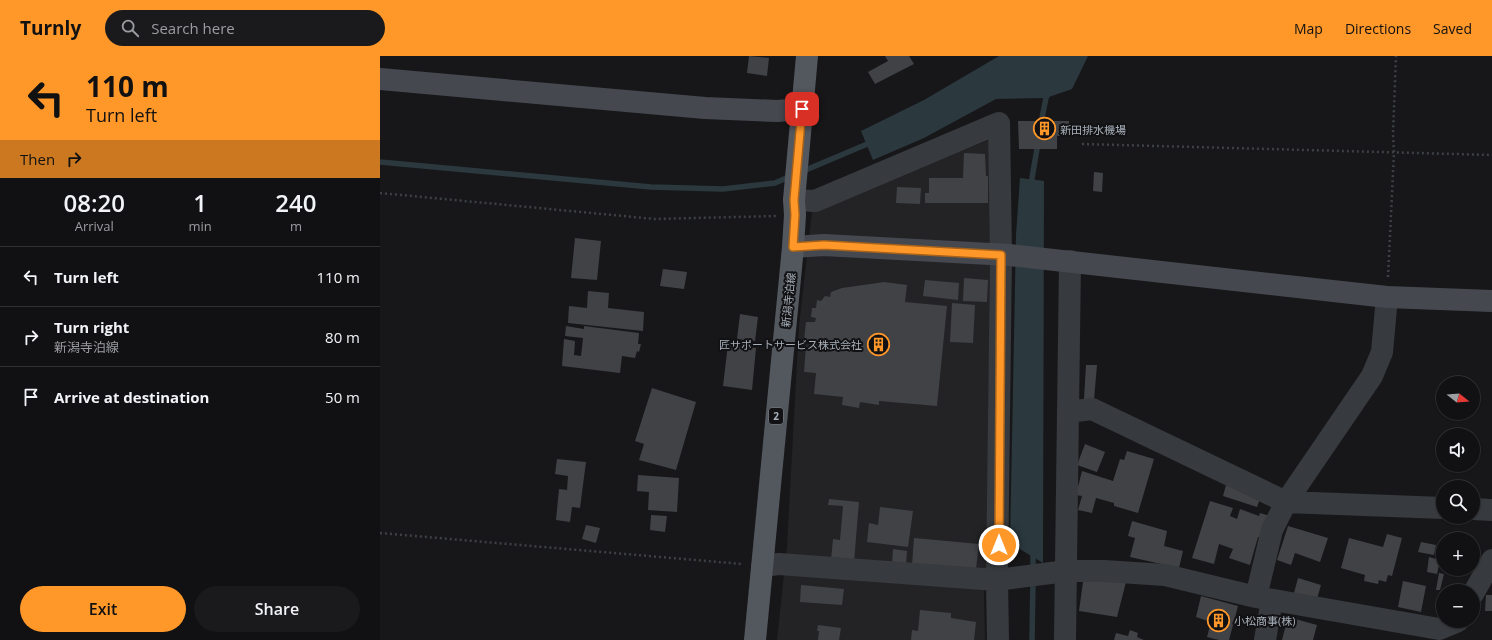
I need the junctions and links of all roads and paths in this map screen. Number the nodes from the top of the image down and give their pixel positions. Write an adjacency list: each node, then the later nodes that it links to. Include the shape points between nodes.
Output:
1 (807, 56): 4 (main road, 新潟寺泊線 / 2)
2 (1396, 56): 6 (path)
3 (380, 78): 4 (street, via 705,108 777,111)
4 (802, 109): 9 (main road, 新潟寺泊線 / 2)
5 (1082, 144): 6 (path)
6 (1394, 153): 7 (path); 13 (path)
7 (1492, 155)
8 (380, 193): 9 (path, via 655,218)
9 (795, 203): 10 (main road, 新潟寺泊線 / 2); 11 (street, via 814,200 999,123)
10 (793, 247): 11 (street, via 824,245); 22 (main road, 新潟寺泊線 / 2)
11 (1005, 255): 12 (street); 24 (street)
12 (1064, 261): 13 (street); 15 (street)
13 (1387, 297): 14 (street); 16 (street, via 1382,352 1372,376)
14 (1492, 301)
15 (1068, 412): 16 (street, via 1092,409); 23 (street)
16 (1286, 502): 17 (street); 26 (street, via 1272,530)
17 (1436, 508)
18 (1480, 509): 19 (street)
19 (1492, 510)
20 (380, 532): 22 (path)
21 (1492, 560): 25 (street)
22 (762, 566): 24 (street, via 779,564); 28 (main road, 新潟寺泊線 / 2)
23 (1066, 571): 24 (street); 26 (street, via 1165,575); 30 (street)
24 (1003, 579): 29 (street)
25 (1479, 584)
26 (1264, 598): 27 (street); 31 (street)
27 (1445, 630)
28 (755, 640)
29 (998, 640)
30 (1065, 640)
31 (1265, 640)

